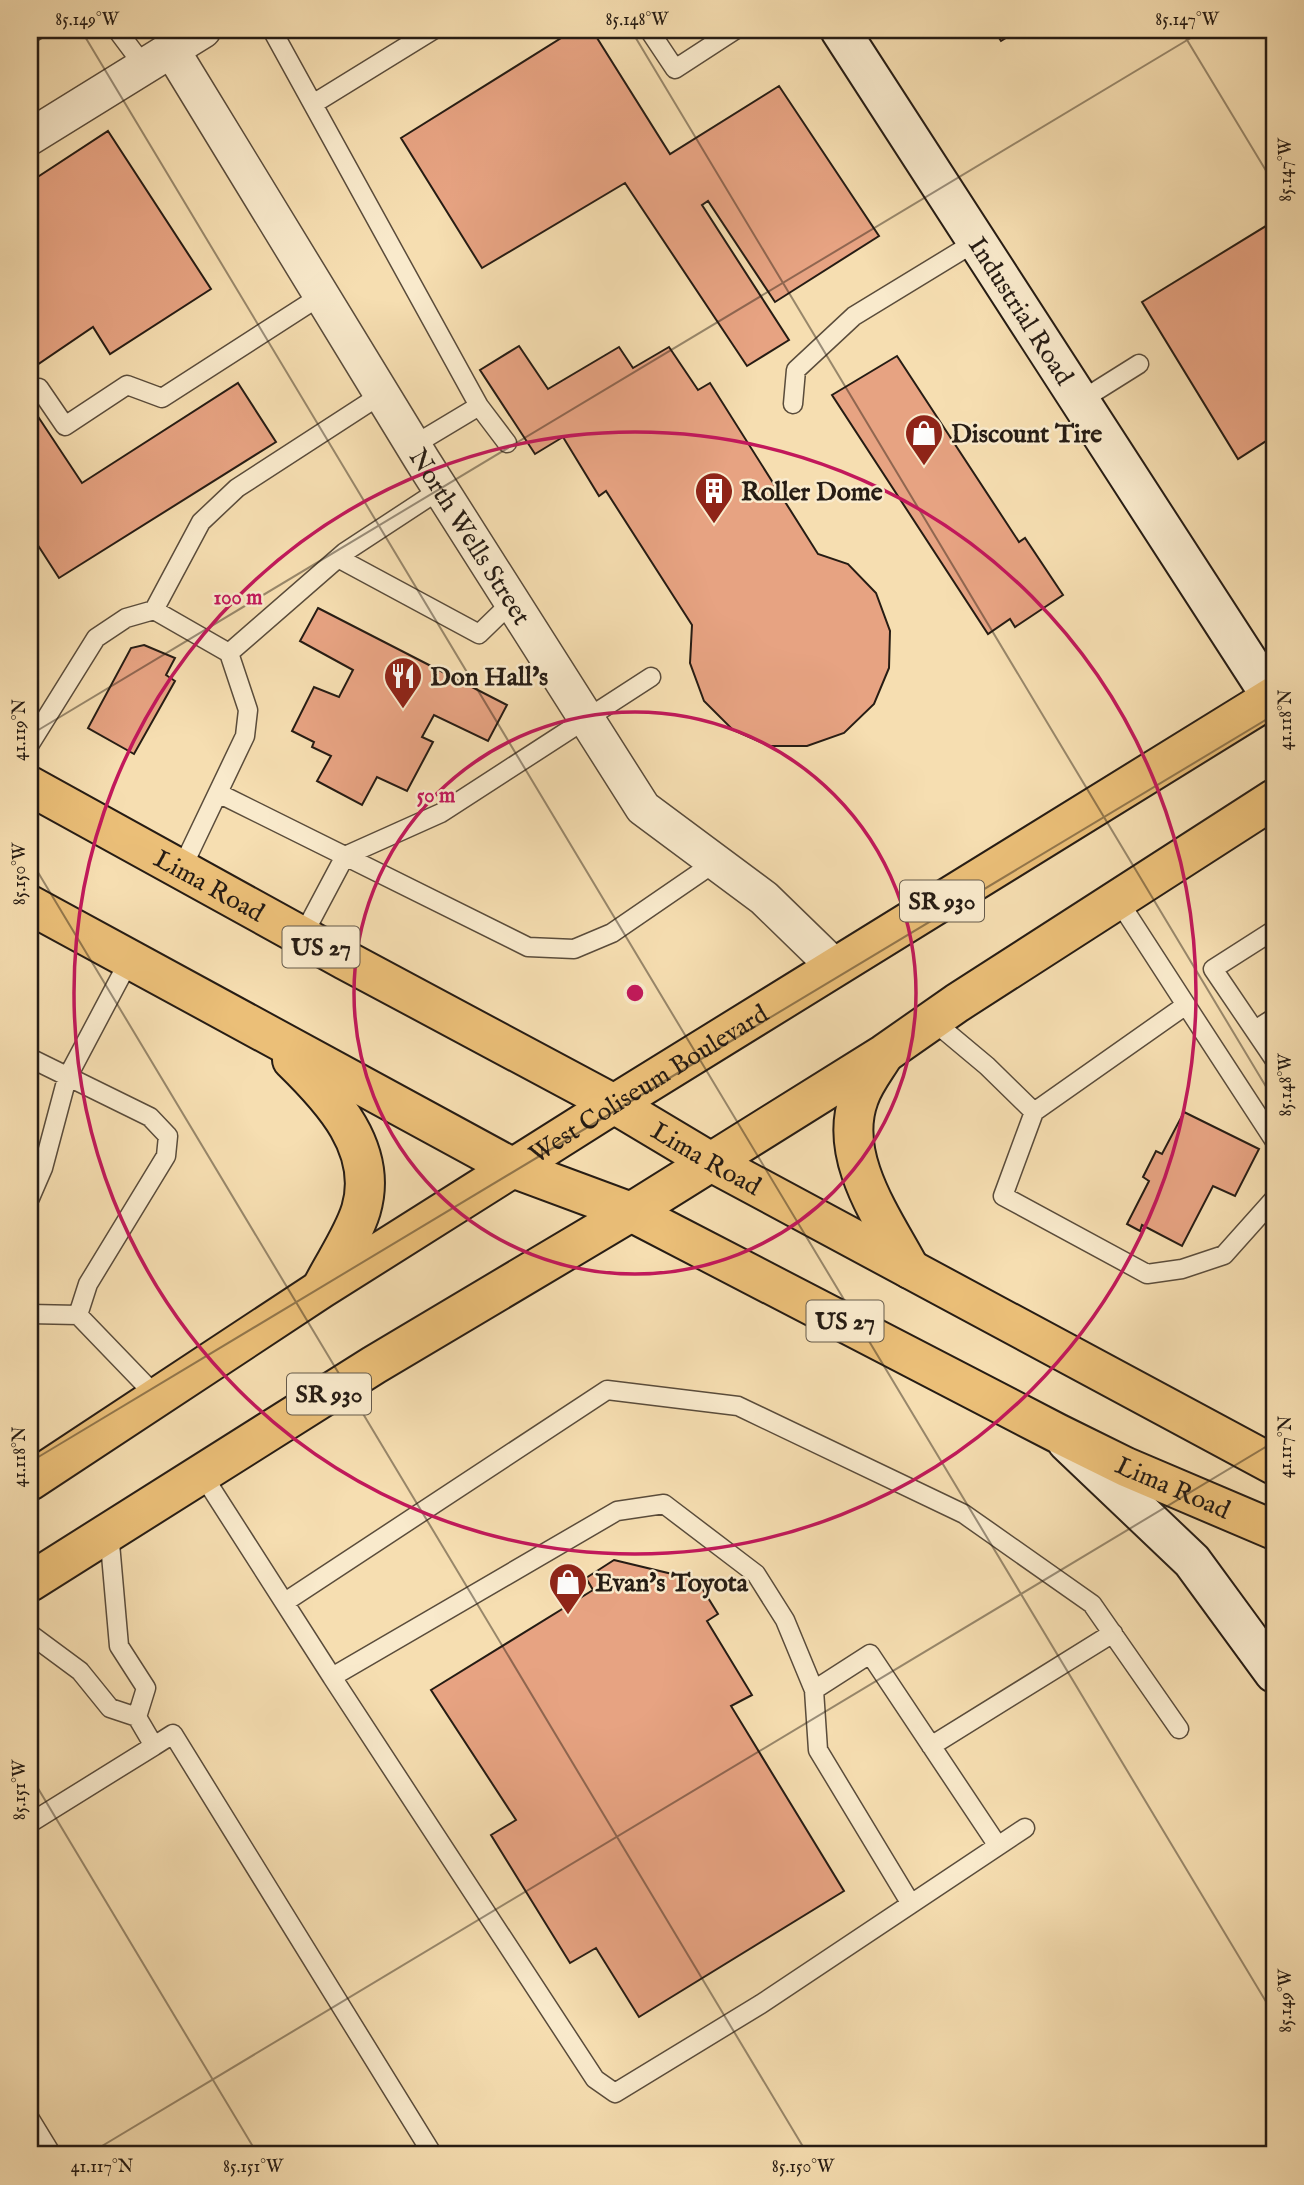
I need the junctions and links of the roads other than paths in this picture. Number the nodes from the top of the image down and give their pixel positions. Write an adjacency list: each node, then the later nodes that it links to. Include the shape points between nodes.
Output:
1 (37, 30): 9 (lane)
2 (117, 30): 10 (lane)
3 (203, 30): 10 (street)
4 (272, 30): 11 (lane)
5 (433, 30): 11 (lane)
6 (649, 30): 7 (lane, via 675,69)
7 (734, 30)
8 (840, 30): 13 (street, Industrial Road)
9 (30, 34)
10 (158, 58): 12 (street); 14 (street, North Wells Street)
11 (313, 104): 20 (lane)
12 (30, 136)
13 (977, 241): 18 (street, Industrial Road); 19 (lane, via 854,316 796,370)
14 (322, 295): 16 (lane, via 162,398 127,386 65,426 39,388); 17 (street, North Wells Street)
15 (1139, 364): 18 (lane)
16 (30, 393)
17 (382, 394): 22 (street, North Wells Street); 26 (lane, via 237,488 201,522)
18 (1080, 401): 29 (street, Industrial Road)
19 (793, 404)
20 (479, 406): 21 (lane); 22 (lane)
21 (507, 443)
22 (414, 445): 23 (street, North Wells Street)
23 (441, 489): 24 (lane); 25 (street, North Wells Street)
24 (338, 558): 25 (lane, via 479,634); 27 (lane)
25 (512, 602): 30 (street, North Wells Street)
26 (154, 610): 27 (lane); 31 (lane, via 126,618 96,638)
27 (229, 653): 33 (lane, via 248,710 245,736)
28 (651, 677): 30 (lane)
29 (1273, 697): 43 (highway, West Coliseum Boulevard / SR 930)
30 (586, 719): 35 (lane, via 441,813); 36 (street, North Wells Street, via 643,808)
31 (30, 744)
32 (30, 786): 37 (highway, Lima Road / US 27)
33 (220, 794): 35 (lane); 37 (lane)
34 (1274, 799): 38 (highway, SR 930)
35 (345, 856): 36 (lane, via 528,947 574,948 612,933); 41 (lane)
36 (714, 863): 43 (street, North Wells Street, via 764,898)
37 (181, 870): 41 (highway, Lima Road / US 27)
38 (1118, 900): 44 (lane); 46 (highway, SR 930)
39 (30, 905): 42 (highway, Lima Road / US 27)
40 (1274, 930): 48 (lane, via 1213,969)
41 (302, 937): 53 (highway, Lima Road / US 27)
42 (130, 959): 47 (highway, Lima Road / US 27); 52 (lane)
43 (835, 967): 53 (highway, West Coliseum Boulevard / SR 930)
44 (1186, 1005): 54 (lane); 55 (lane)
45 (1274, 1018): 48 (lane)
46 (932, 1020): 49 (highway, SR 930); 54 (lane)
47 (260, 1029): 57 (highway, Lima Road / US 27); 62 (highway, via 324,1091 345,1119 362,1157 366,1185 360,1212)
48 (1255, 1030): 51 (lane)
49 (884, 1054): 56 (highway, SR 930); 61 (highway, via 858,1098 857,1155 868,1190)
50 (30, 1058): 52 (lane)
51 (1274, 1059)
52 (67, 1078): 58 (lane, via 43,1168); 64 (lane, via 150,1117 169,1136 166,1156 88,1284)
53 (614, 1104): 56 (highway, Lima Road / US 27); 57 (highway, West Coliseum Boulevard / SR 930)
54 (1034, 1112): 59 (lane, via 1003,1196 1147,1274 1182,1269 1224,1255)
55 (1274, 1140)
56 (711, 1162): 60 (highway, SR 930); 61 (highway, Lima Road / US 27)
57 (515, 1168): 60 (highway, Lima Road / US 27); 62 (highway, West Coliseum Boulevard / SR 930)
58 (30, 1198)
59 (1274, 1199)
60 (631, 1212): 66 (highway, Lima Road / US 27); 68 (highway, SR 930)
61 (910, 1269): 67 (highway, Lima Road / US 27)
62 (321, 1289): 65 (highway, West Coliseum Boulevard / SR 930)
63 (30, 1314): 64 (lane)
64 (78, 1315): 65 (lane)
65 (158, 1398): 69 (highway, West Coliseum Boulevard / SR 930)
66 (1057, 1433): 70 (highway, Lima Road / US 27); 76 (street, via 1192,1561)
67 (1274, 1465)
68 (202, 1474): 71 (highway, SR 930); 73 (lane)
69 (30, 1480)
70 (1274, 1530)
71 (109, 1531): 72 (highway, SR 930); 79 (lane, via 119,1646 146,1688)
72 (30, 1582)
73 (285, 1602): 74 (lane, via 607,1390 738,1406 964,1514 1093,1604); 77 (lane)
74 (1113, 1633): 80 (lane); 82 (lane)
75 (30, 1634): 79 (lane, via 80,1671 110,1708)
76 (1274, 1673)
77 (332, 1677): 78 (lane, via 617,1511 664,1504 756,1574 785,1620); 86 (lane, via 595,2079 615,2093 761,2004)
78 (814, 1690): 82 (lane, via 870,1654); 86 (lane, via 818,1750)
79 (137, 1717): 81 (lane)
80 (1179, 1729)
81 (154, 1746): 83 (lane); 89 (lane, via 173,1734)
82 (931, 1746): 85 (lane)
83 (30, 1823)
84 (1025, 1828): 85 (lane)
85 (998, 1846): 86 (lane)
86 (911, 1904)
87 (30, 2119): 88 (lane)
88 (52, 2155)
89 (433, 2155)

